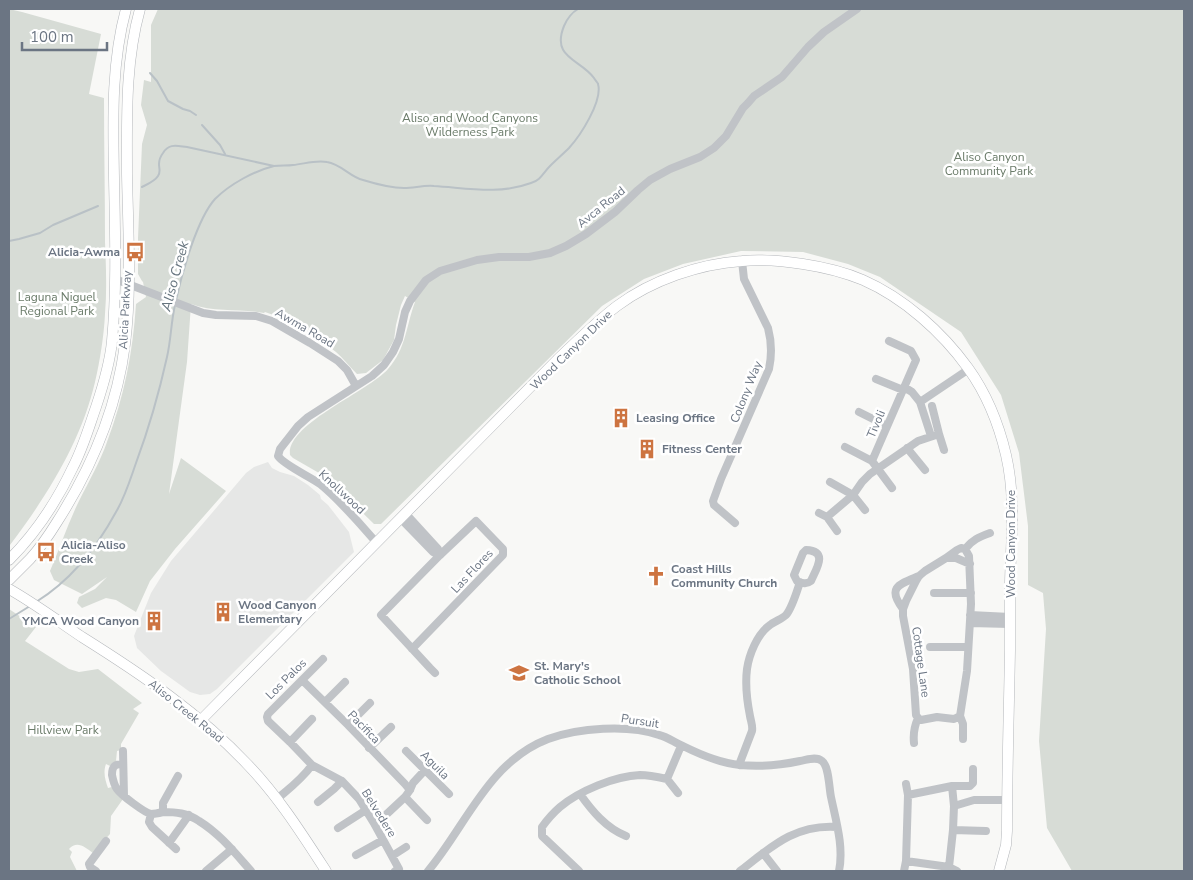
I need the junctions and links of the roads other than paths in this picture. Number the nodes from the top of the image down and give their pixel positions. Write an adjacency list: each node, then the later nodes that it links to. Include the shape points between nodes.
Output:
1 (126, 9): 5 (main road, Alicia Parkway, via 116,60 113,116)
2 (140, 9): 6 (main road, Alicia Parkway, via 129,62 127,107)
3 (857, 9): 10 (street, Avca Road, via 824,32 782,77 754,96 714,148 700,158 650,180 586,234 550,253 477,260 440,271 426,280 407,306 399,339 389,360)
4 (742, 261): 8 (main road, Wood Canyon Drive, via 779,261 814,266 864,281 895,298 925,321); 27 (main road, Wood Canyon Drive, via 705,267 661,281 619,305 564,354); 28 (street, Colony Way, via 744,279 768,328 772,352 769,369 713,501)
5 (116, 279): 6 (street, Awma Road); 35 (main road, Alicia Parkway, via 112,343 88,431 59,494)
6 (128, 284): 10 (street, Awma Road, via 203,313 256,316 272,321 338,361); 39 (main road, Alicia Parkway, via 125,345 116,390 95,452 70,502)
7 (889, 341): 11 (street, Tivoli, via 911,352 916,360)
8 (969, 369): 12 (street); 44 (main road, Wood Canyon Drive, via 994,418 1011,484)
9 (876, 379): 11 (street)
10 (356, 386): 31 (street, Knollwood, via 308,417 278,452 279,458 320,484)
11 (904, 388): 12 (street); 15 (street, Tivoli)
12 (920, 402): 16 (street)
13 (932, 406): 16 (street)
14 (859, 412): 15 (street)
15 (887, 426): 20 (street, Tivoli)
16 (935, 435): 18 (street); 19 (street)
17 (845, 447): 20 (street)
18 (908, 448): 21 (street); 22 (street)
19 (944, 450)
20 (872, 461): 21 (street)
21 (877, 469): 24 (street); 25 (street)
22 (925, 470)
23 (830, 482): 25 (street)
24 (892, 488)
25 (853, 495): 26 (street); 29 (street, via 823,515)
26 (865, 510)
27 (404, 516): 31 (main road, Wood Canyon Drive); 33 (street, via 433,552)
28 (735, 523)
29 (837, 531)
30 (990, 533): 32 (street, Cottage Lane, via 972,541)
31 (377, 542): 58 (main road, Wood Canyon Drive)
32 (965, 549): 34 (street, Cottage Lane, via 961,548); 36 (street)
33 (440, 555): 47 (street, Las Flores, via 381,615); 47 (street, Las Flores, via 476,521 503,549 503,555)
34 (946, 558): 36 (street); 37 (street, Cottage Lane)
35 (9, 560)
36 (970, 564): 40 (street)
37 (920, 576): 42 (street, Cottage Lane); 42 (street, Cottage Lane, via 898,586 895,595)
38 (800, 582): 69 (street, via 786,616 764,630 750,658 746,684 753,727)
39 (9, 586): 58 (main road, Aliso Creek Road)
40 (971, 593): 41 (street); 43 (street)
41 (934, 594)
42 (903, 609): 56 (street, Cottage Lane)
43 (970, 619): 44 (street); 46 (street)
44 (1010, 620): 84 (main road, Wood Canyon Drive)
45 (930, 647): 46 (street, Cottage Lane)
46 (968, 647): 54 (street)
47 (412, 649): 49 (street, Las Flores)
48 (323, 659): 50 (street, Los Palos)
49 (435, 673)
50 (302, 680): 52 (street, Pacifica); 55 (street, Los Palos)
51 (345, 682): 52 (street)
52 (325, 702): 59 (street, Pacifica)
53 (370, 703): 59 (street)
54 (960, 716): 56 (street, via 954,719); 61 (street)
55 (267, 717): 62 (street, Belvedere)
56 (918, 718): 63 (street, Cottage Lane, via 913,732)
57 (312, 719): 62 (street)
58 (201, 720): 83 (main road, Aliso Creek Road, via 248,765)
59 (348, 725): 65 (street, Pacifica)
60 (391, 727): 65 (street)
61 (963, 739)
62 (290, 742): 68 (street, Belvedere)
63 (914, 743)
64 (681, 746): 69 (street, Pursuit); 73 (street); 114 (street, Pursuit, via 660,735 624,728 570,733 547,740 525,751 494,778)
65 (370, 748): 77 (street, Pacifica)
66 (123, 751): 89 (street, via 123,764 114,766 112,770 114,784 124,796)
67 (406, 751): 71 (street, Aguila)
68 (312, 765): 74 (street, Belvedere); 83 (street)
69 (739, 765): 93 (street, Pursuit, via 765,766 820,759 826,768)
70 (973, 769): 76 (street, via 972,785)
71 (425, 770): 77 (street); 79 (street, Aguila)
72 (178, 776): 88 (street, via 163,803)
73 (667, 779): 78 (street); 80 (street, via 639,775 623,777)
74 (342, 781): 85 (street); 87 (street, Belvedere)
75 (906, 784): 81 (street)
76 (952, 786): 81 (street); 86 (street)
77 (410, 790): 82 (street)
78 (678, 793)
79 (449, 794)
80 (580, 794): 97 (street, via 599,817); 115 (street, via 561,806 542,827 542,836)
81 (908, 795): 107 (street)
82 (405, 797): 91 (street); 92 (street)
83 (277, 799): 113 (main road, Aliso Creek Road)
84 (1007, 800): 86 (street, via 974,800); 121 (main road, Wood Canyon Drive, via 1006,845)
85 (318, 802)
86 (954, 806): 95 (street)
87 (366, 810): 92 (street, Belvedere); 94 (street)
88 (162, 812): 89 (street); 90 (street)
89 (151, 814): 100 (street, via 152,827)
90 (188, 815): 100 (street); 103 (street, via 216,833)
91 (427, 820)
92 (376, 825): 98 (street, Belvedere)
93 (837, 827): 104 (street, via 826,826 793,834); 118 (street, Pursuit)
94 (338, 828)
95 (954, 830): 96 (street); 108 (street)
96 (986, 831)
97 (626, 836)
98 (383, 840): 105 (street); 106 (street, Belvedere)
99 (106, 841): 110 (street, via 89,864)
100 (169, 843): 102 (street)
101 (406, 847): 106 (street)
102 (176, 849)
103 (232, 849): 111 (street); 112 (street)
104 (763, 853): 116 (street); 117 (street)
105 (356, 855)
106 (392, 856): 109 (street, Belvedere)
107 (906, 861): 108 (street); 119 (street)
108 (949, 867): 120 (street)
109 (397, 870)
110 (96, 871)
111 (206, 871)
112 (251, 871)
113 (326, 871)
114 (428, 871)
115 (579, 871)
116 (740, 871)
117 (777, 871)
118 (839, 871)
119 (904, 871)
120 (957, 871)
121 (1000, 871)

